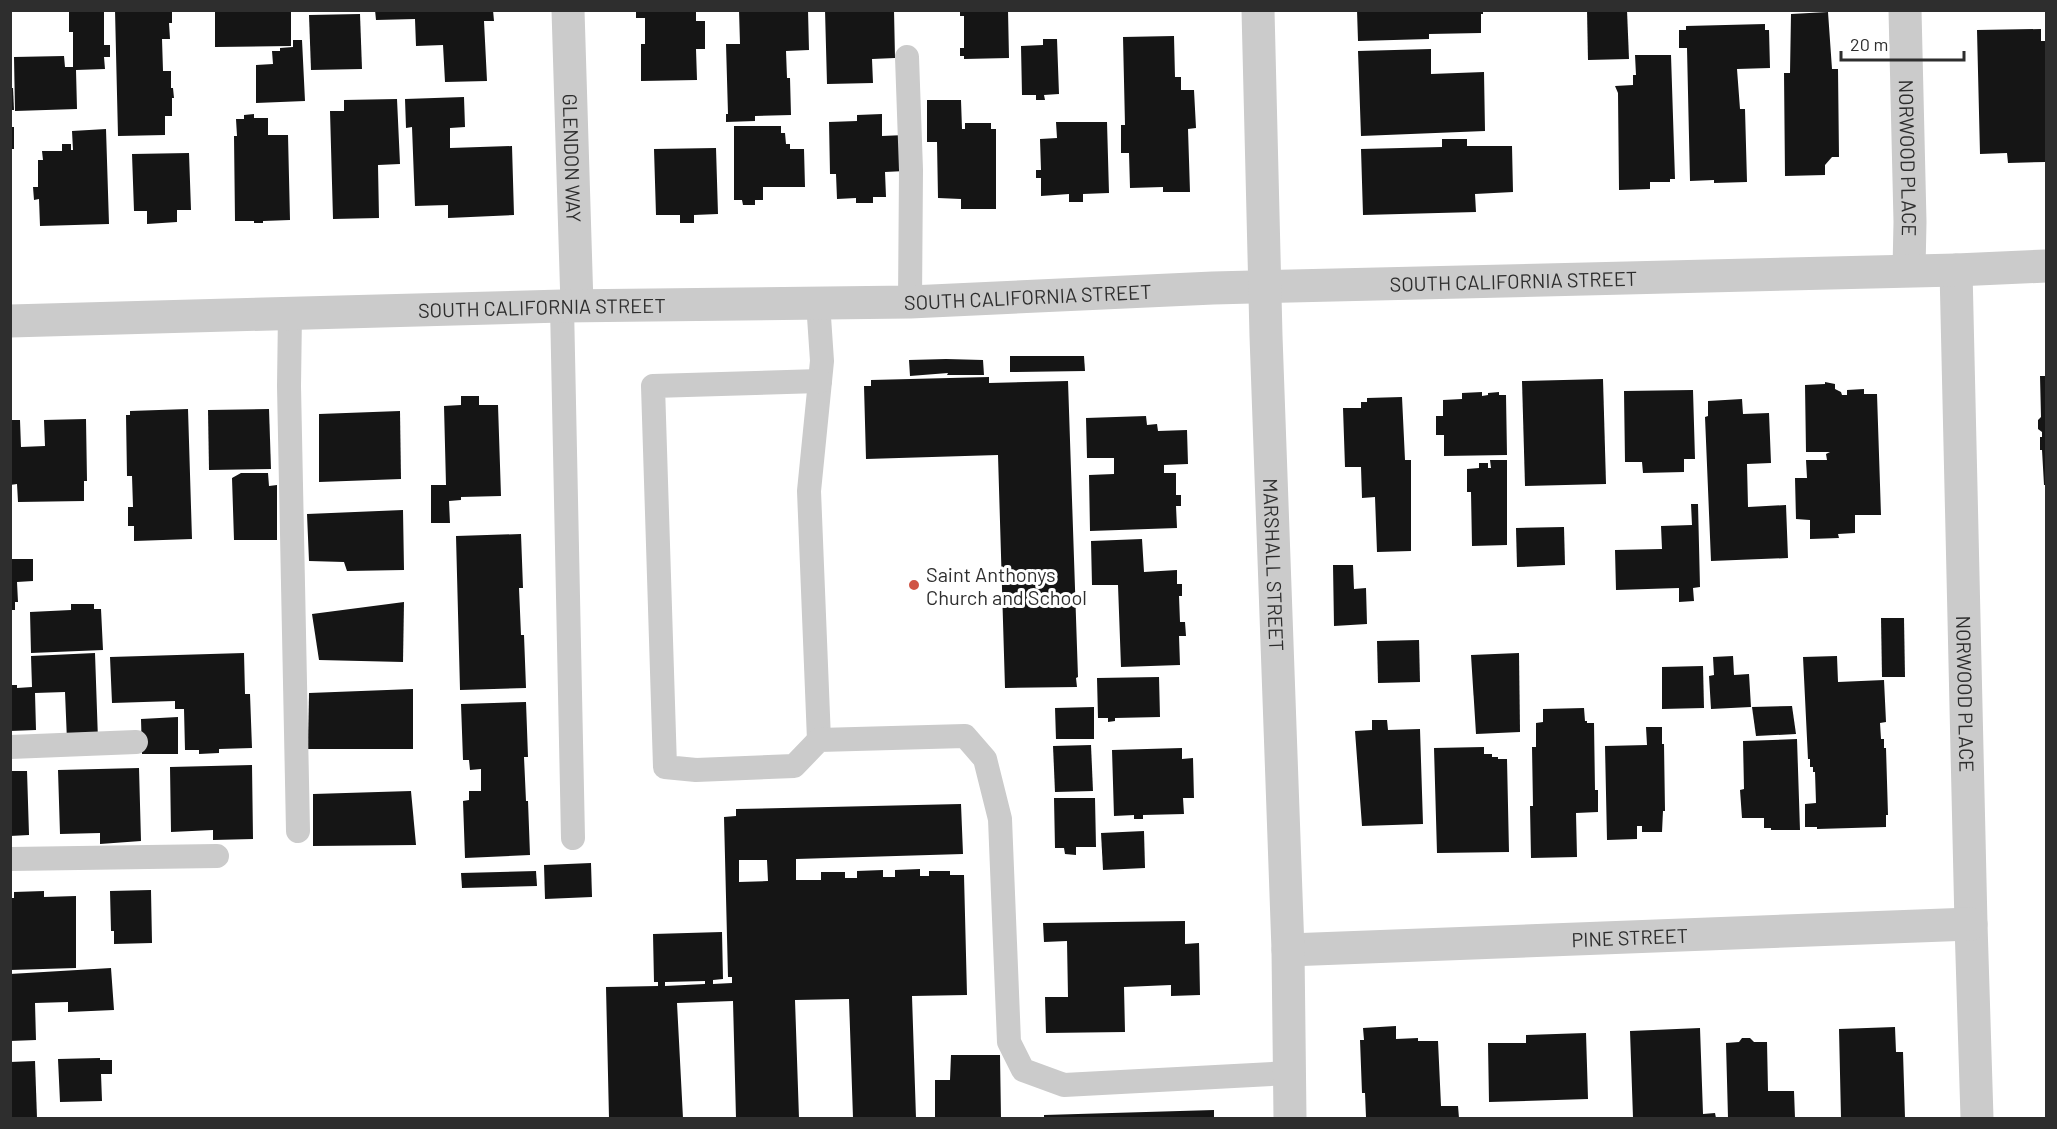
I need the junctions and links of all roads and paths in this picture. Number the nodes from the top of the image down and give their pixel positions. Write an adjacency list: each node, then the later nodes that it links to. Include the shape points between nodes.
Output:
1 (568, 10): 11 (street, GLENDON WAY)
2 (1258, 10): 8 (street, MARSHALL STREET)
3 (1905, 10): 6 (street, NORWOOD PLACE)
4 (907, 57): 10 (lane)
5 (2046, 266): 7 (street, SOUTH CALIFORNIA STREET)
6 (1909, 270): 7 (street, SOUTH CALIFORNIA STREET); 8 (street, SOUTH CALIFORNIA STREET)
7 (1956, 270): 22 (street, NORWOOD PLACE)
8 (1265, 288): 10 (street, SOUTH CALIFORNIA STREET); 23 (street, MARSHALL STREET)
9 (818, 302): 10 (street, SOUTH CALIFORNIA STREET); 11 (street, SOUTH CALIFORNIA STREET); 14 (lane)
10 (910, 302)
11 (570, 305): 12 (street, SOUTH CALIFORNIA STREET); 19 (lane)
12 (290, 313): 13 (street, SOUTH CALIFORNIA STREET); 18 (lane)
13 (10, 321)
14 (820, 381): 15 (lane, via 808,491); 15 (lane, via 653,386 665,766 696,770 794,766)
15 (819, 740): 24 (lane, via 965,736 985,759 1000,819 1010,1042 1023,1070 1064,1085)
16 (136, 742): 17 (lane)
17 (10, 747)
18 (298, 831)
19 (573, 838)
20 (217, 856): 21 (lane)
21 (10, 859)
22 (1971, 924): 23 (street, PINE STREET); 26 (street, NORWOOD PLACE)
23 (1288, 950): 24 (street, MARSHALL STREET)
24 (1290, 1073): 25 (street, MARSHALL STREET)
25 (1290, 1119)
26 (1977, 1119)

